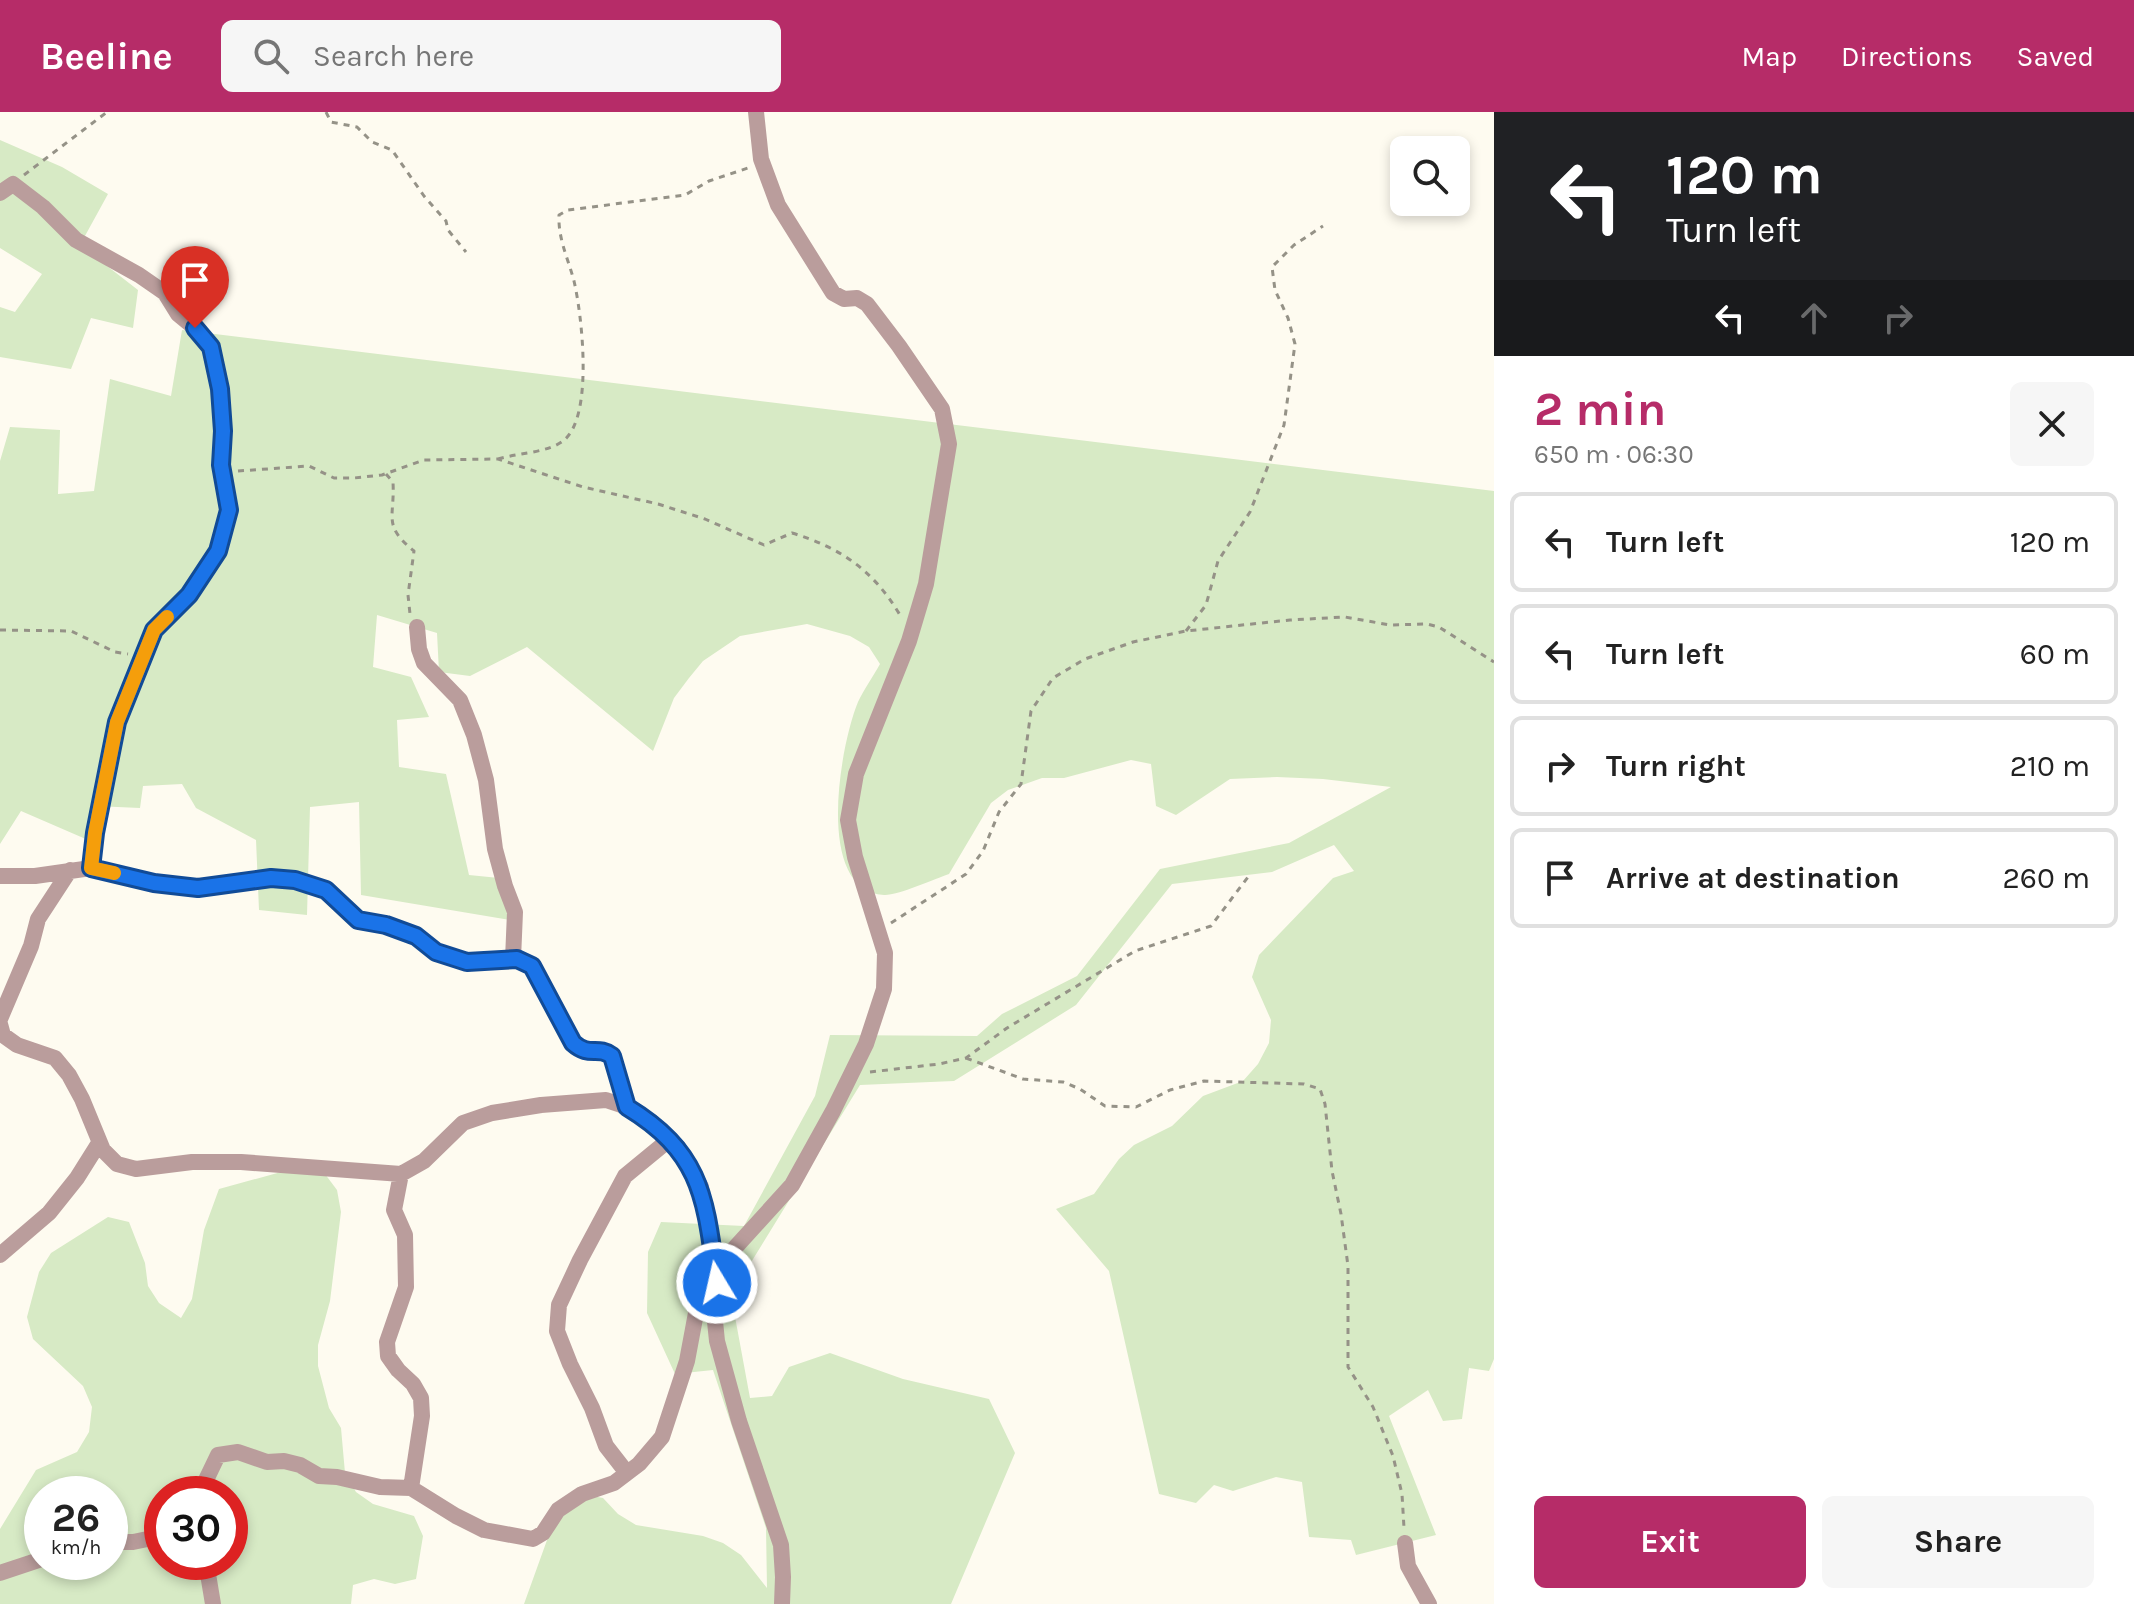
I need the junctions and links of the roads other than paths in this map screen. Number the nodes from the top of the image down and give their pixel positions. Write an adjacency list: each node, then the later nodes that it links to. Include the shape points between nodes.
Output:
1 (756, 112): 14 (street, via 761,159 778,205 833,293 867,304 899,346 942,409 949,444 926,584 856,774 848,820 885,953 884,989 851,1076 792,1185 722,1262)
2 (6, 188): 4 (street, via 43,207 76,240 165,293 211,347 220,389 229,510 218,551 189,595 154,630 143,657 117,722)
3 (417, 627): 7 (street, via 424,663 460,700 474,735 495,849 515,912)
4 (91, 868): 5 (street); 7 (street, via 198,888 295,880 326,890 358,920 416,936 436,952 467,962)
5 (70, 870): 6 (street); 8 (street, via 38,919)
6 (0, 876)
7 (513, 959): 9 (street, via 532,966 573,1043 582,1051 612,1056)
8 (0, 1022): 11 (street, via 3,1035 17,1045 55,1058 82,1099)
9 (627, 1107): 10 (street); 12 (street, via 606,1100 492,1113 463,1123 424,1161)
10 (670, 1139): 14 (street, via 701,1187); 15 (street, via 625,1176 559,1305 557,1331 570,1364 606,1446)
11 (99, 1143): 12 (street, via 117,1164 136,1169 241,1162); 13 (street, via 49,1213)
12 (401, 1174): 17 (street, via 394,1210 405,1235 406,1287 387,1342 388,1356 421,1398)
13 (0, 1255)
14 (717, 1283): 15 (street, via 696,1313 687,1361 662,1437); 23 (street, via 717,1341 781,1545)
15 (627, 1473): 17 (street, via 558,1510 533,1539 484,1530)
16 (208, 1476): 17 (street, via 218,1455 238,1452 300,1465 319,1476)
17 (411, 1488)
18 (1405, 1543): 24 (street, via 1408,1566)
19 (24, 1565): 20 (street)
20 (0, 1573)
21 (209, 1580): 22 (street)
22 (213, 1604)
23 (782, 1604)
24 (1429, 1604)

